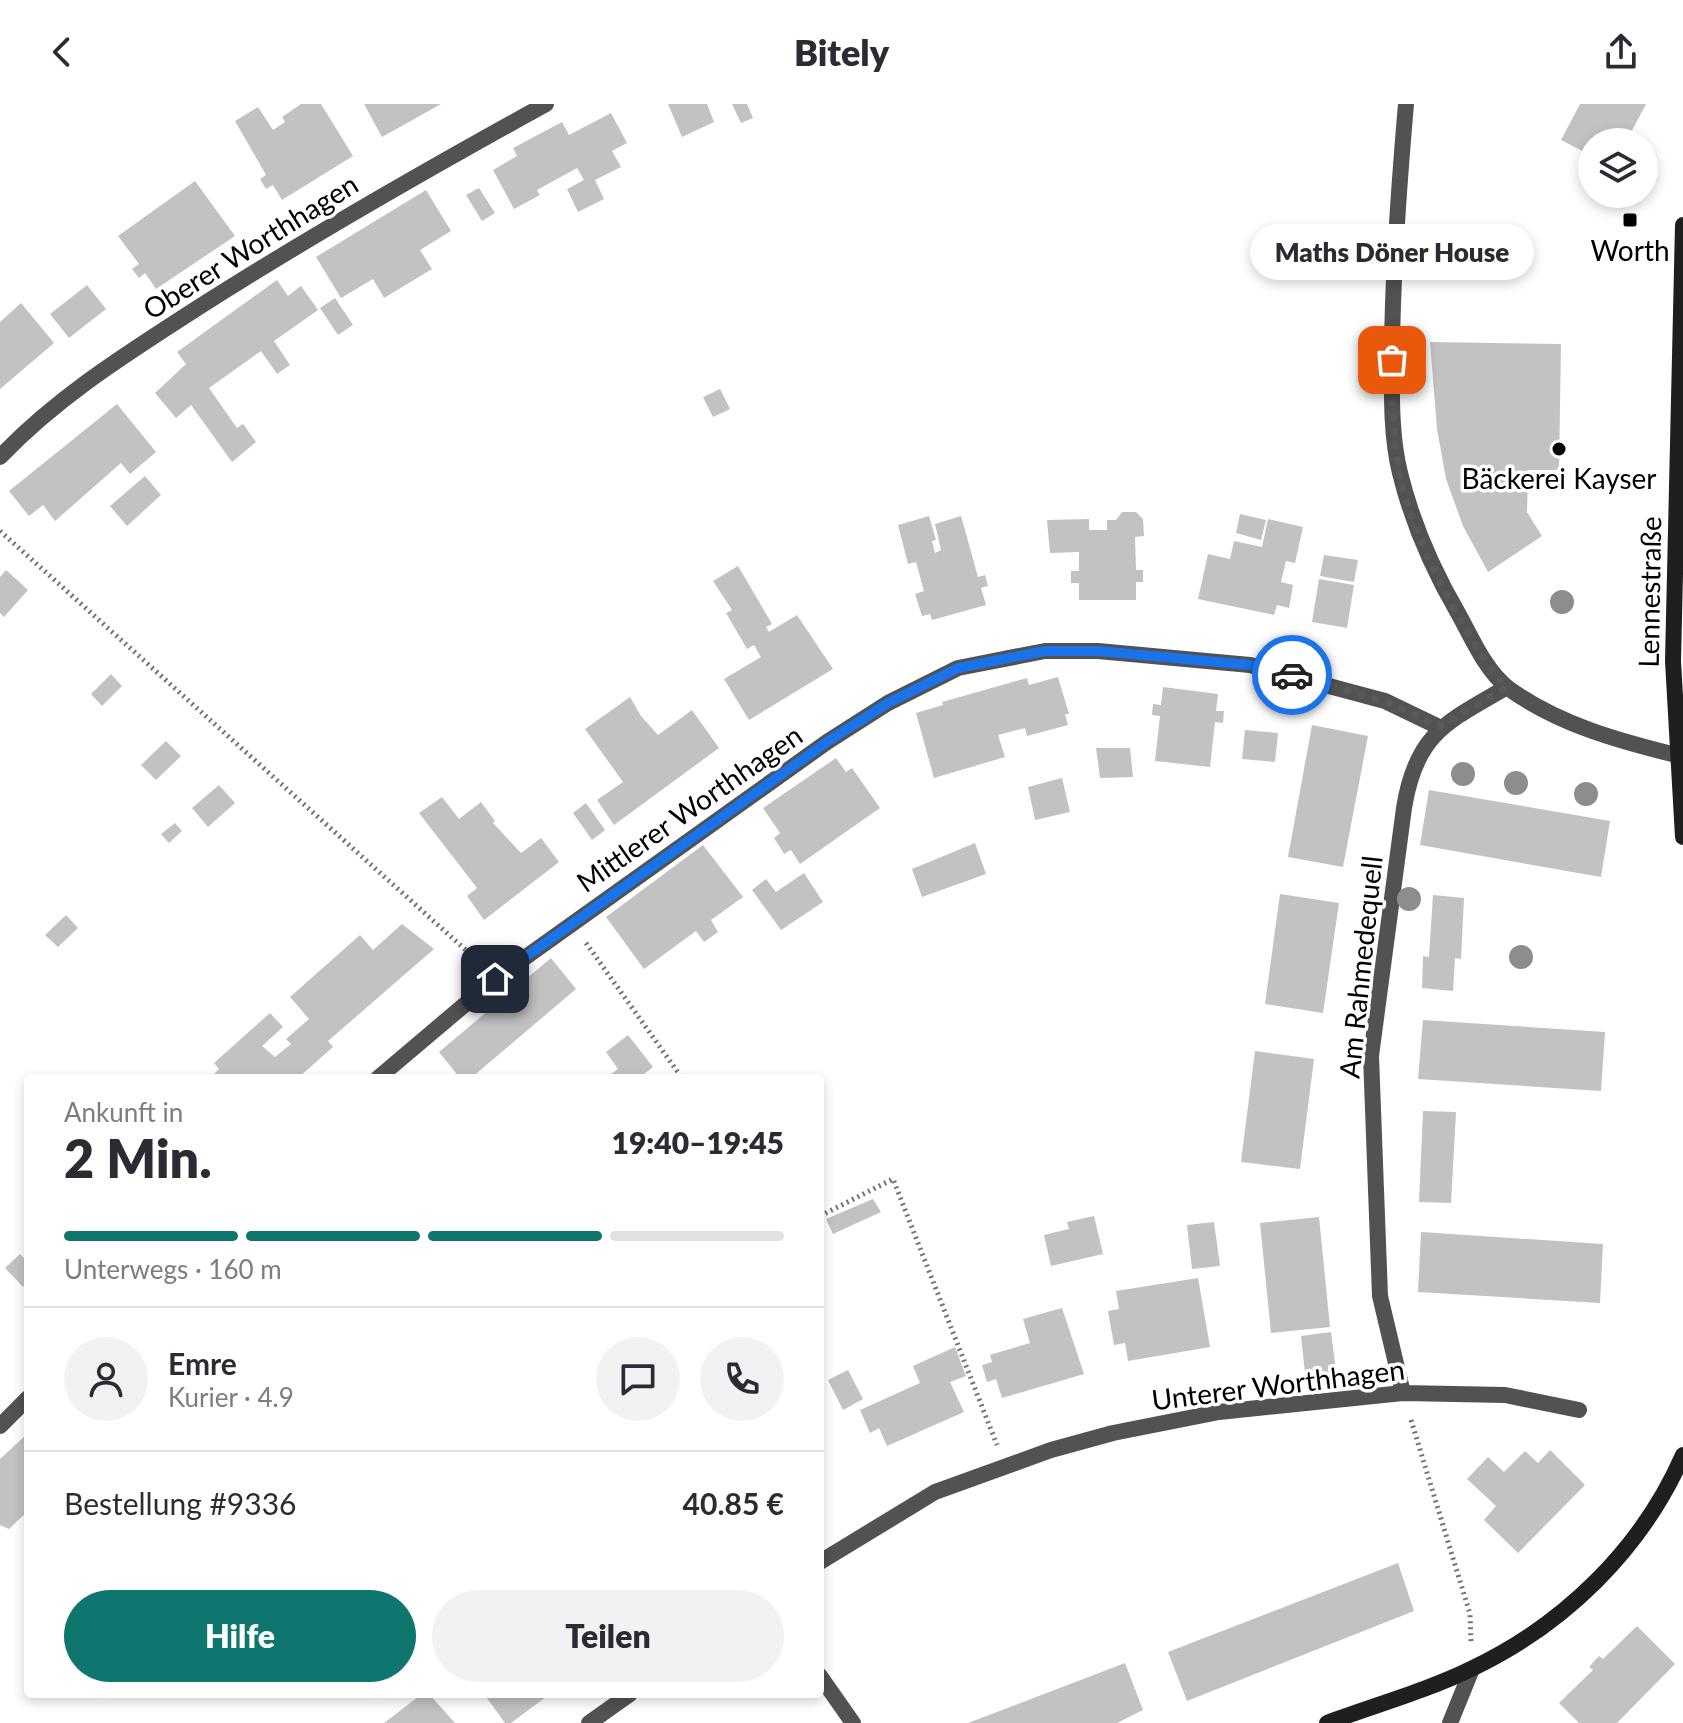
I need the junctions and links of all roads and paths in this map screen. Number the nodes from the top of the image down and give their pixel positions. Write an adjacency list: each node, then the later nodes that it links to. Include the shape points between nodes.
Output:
1 (546, 104): 5 (street, Oberer Worthhagen, via 323,227 101,369)
2 (1406, 104): 7 (street, via 1393,308 1399,470 1441,583 1487,665)
3 (1683, 225): 4 (main road, Lennestraße)
4 (1683, 298): 9 (main road, Lennestraße, via 1674,567)
5 (0, 457)
6 (0, 531): 12 (path)
7 (1507, 687): 8 (street, Am Rahmedequell); 9 (street, via 1559,718)
8 (1439, 727): 11 (street, Mittlerer Worthhagen, via 1385,701 1250,665 1045,651 958,668 827,742); 16 (street, Am Rahmedequell, via 1409,777 1371,1056 1380,1296)
9 (1676, 755): 10 (main road, Lennestraße)
10 (1683, 837)
11 (571, 923): 12 (street, Mittlerer Worthhagen); 14 (path)
12 (495, 979): 13 (street, Mittlerer Worthhagen)
13 (383, 1074)
14 (679, 1074)
15 (824, 1214): 21 (path, via 893,1179)
16 (1403, 1393): 18 (street, Unterer Worthhagen, via 1505,1395); 21 (street, Unterer Worthhagen, via 1219,1412 1113,1433); 23 (path, via 1470,1614)
17 (24, 1402): 19 (street)
18 (1579, 1410)
19 (0, 1426)
20 (1683, 1455): 23 (main road, via 1630,1546 1590,1589 1547,1623)
21 (1005, 1466): 22 (street, Unterer Worthhagen, via 935,1492)
22 (824, 1560)
23 (1472, 1669): 28 (main road); 29 (street)
24 (824, 1682): 27 (street)
25 (624, 1698): 26 (street)
26 (589, 1723)
27 (853, 1723)
28 (1327, 1723)
29 (1450, 1723)

